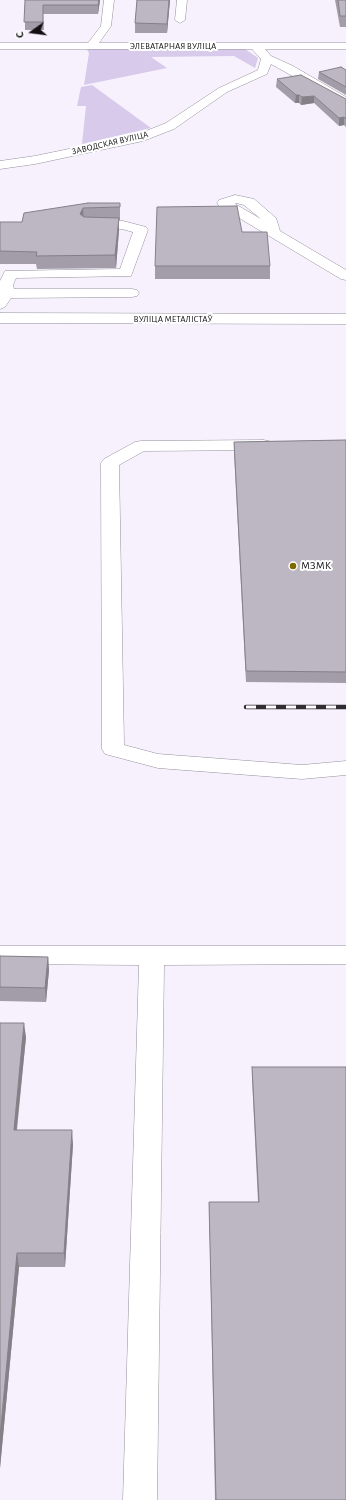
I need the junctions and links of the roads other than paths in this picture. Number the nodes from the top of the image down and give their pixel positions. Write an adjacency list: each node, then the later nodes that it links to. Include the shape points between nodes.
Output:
1 (110, 0): 4 (street, via 106,26)
2 (182, 0): 3 (street)
3 (180, 20)
4 (91, 46): 5 (street, ЭЛЕВАТАРНАЯ ВУЛІЦА); 7 (street, ЭЛЕВАТАРНАЯ ВУЛІЦА)
5 (256, 46): 6 (street, ЭЛЕВАТАРНАЯ ВУЛІЦА); 8 (street)
6 (346, 46)
7 (3, 49)
8 (267, 58): 9 (street); 10 (street, ЗАВОДСКАЯ ВУЛІЦА, via 263,72 223,90 170,126 139,138)
9 (346, 102)
10 (0, 165)
11 (89, 225): 15 (street, via 123,225 141,230 126,273 10,274)
12 (274, 233): 13 (street)
13 (346, 276)
14 (132, 293): 15 (street)
15 (4, 299)
16 (0, 318): 17 (street, ВУЛІЦА МЕТАЛІСТАЎ)
17 (346, 319)
18 (283, 444): 19 (street, via 141,446 110,463 113,749 158,761 302,772)
19 (346, 768)
20 (0, 955): 21 (street)
21 (152, 956): 22 (street); 23 (street)
22 (346, 956)
23 (140, 1500)

